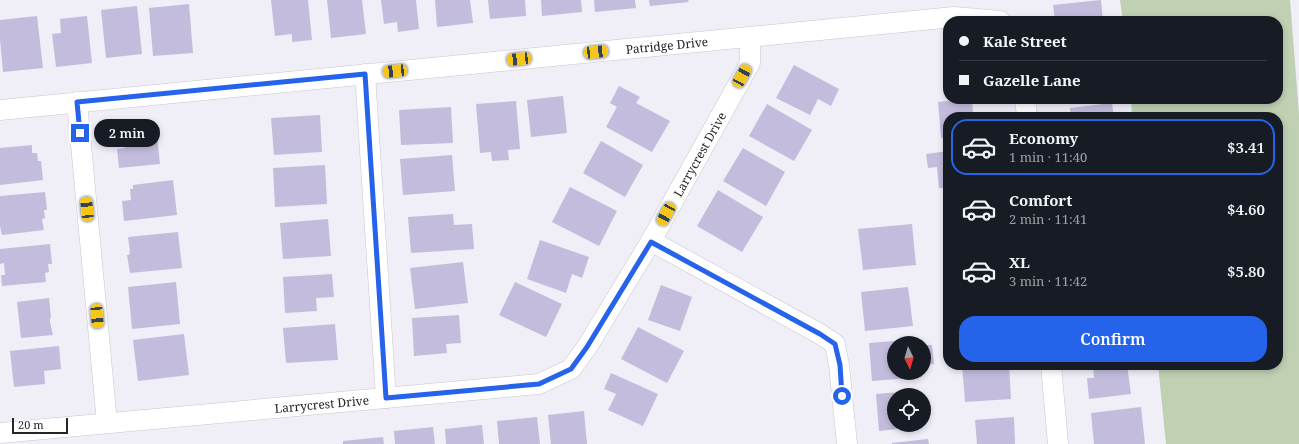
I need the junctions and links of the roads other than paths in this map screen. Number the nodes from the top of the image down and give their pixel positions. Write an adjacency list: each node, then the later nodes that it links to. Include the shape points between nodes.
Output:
1 (943, 18): 2 (street, Patridge Drive)
2 (750, 37): 3 (street, Patridge Drive); 6 (street, Larrycrest Drive, via 750,63)
3 (365, 74): 4 (street, Patridge Drive); 8 (street)
4 (77, 102): 5 (street, Patridge Drive); 9 (street)
5 (0, 110)
6 (651, 242): 8 (street, Larrycrest Drive, via 571,369 539,384); 11 (street, via 835,344 840,365)
7 (1051, 370): 12 (street)
8 (386, 398): 9 (street, Larrycrest Drive)
9 (107, 423): 10 (street, Larrycrest Drive)
10 (0, 433)
11 (847, 444)
12 (1058, 444)

